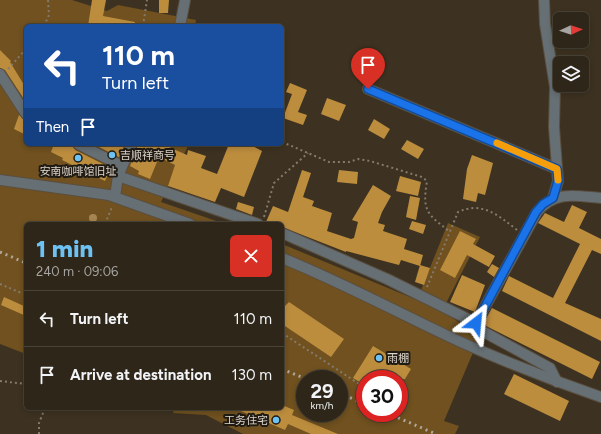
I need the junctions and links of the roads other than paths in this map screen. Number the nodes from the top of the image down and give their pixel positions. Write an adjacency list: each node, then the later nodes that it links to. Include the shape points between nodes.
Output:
1 (185, 0): 3 (street)
2 (544, 0): 10 (street, via 555,87)
3 (182, 22)
4 (1, 75): 6 (street)
5 (368, 89): 10 (street)
6 (24, 111)
7 (82, 146): 9 (street)
8 (131, 146): 9 (street)
9 (122, 166): 11 (street)
10 (557, 169): 14 (street, via 558,181)
11 (118, 176): 13 (street); 16 (street)
12 (0, 180): 13 (street)
13 (115, 197): 17 (street)
14 (553, 198): 15 (street); 20 (street, via 536,212)
15 (601, 198)
16 (261, 221)
17 (184, 222)
18 (284, 235): 20 (street, via 380,276)
19 (284, 259): 21 (street, via 315,271 463,343)
20 (476, 323): 21 (street, via 482,331 550,368)
21 (557, 382): 22 (street)
22 (601, 397)

